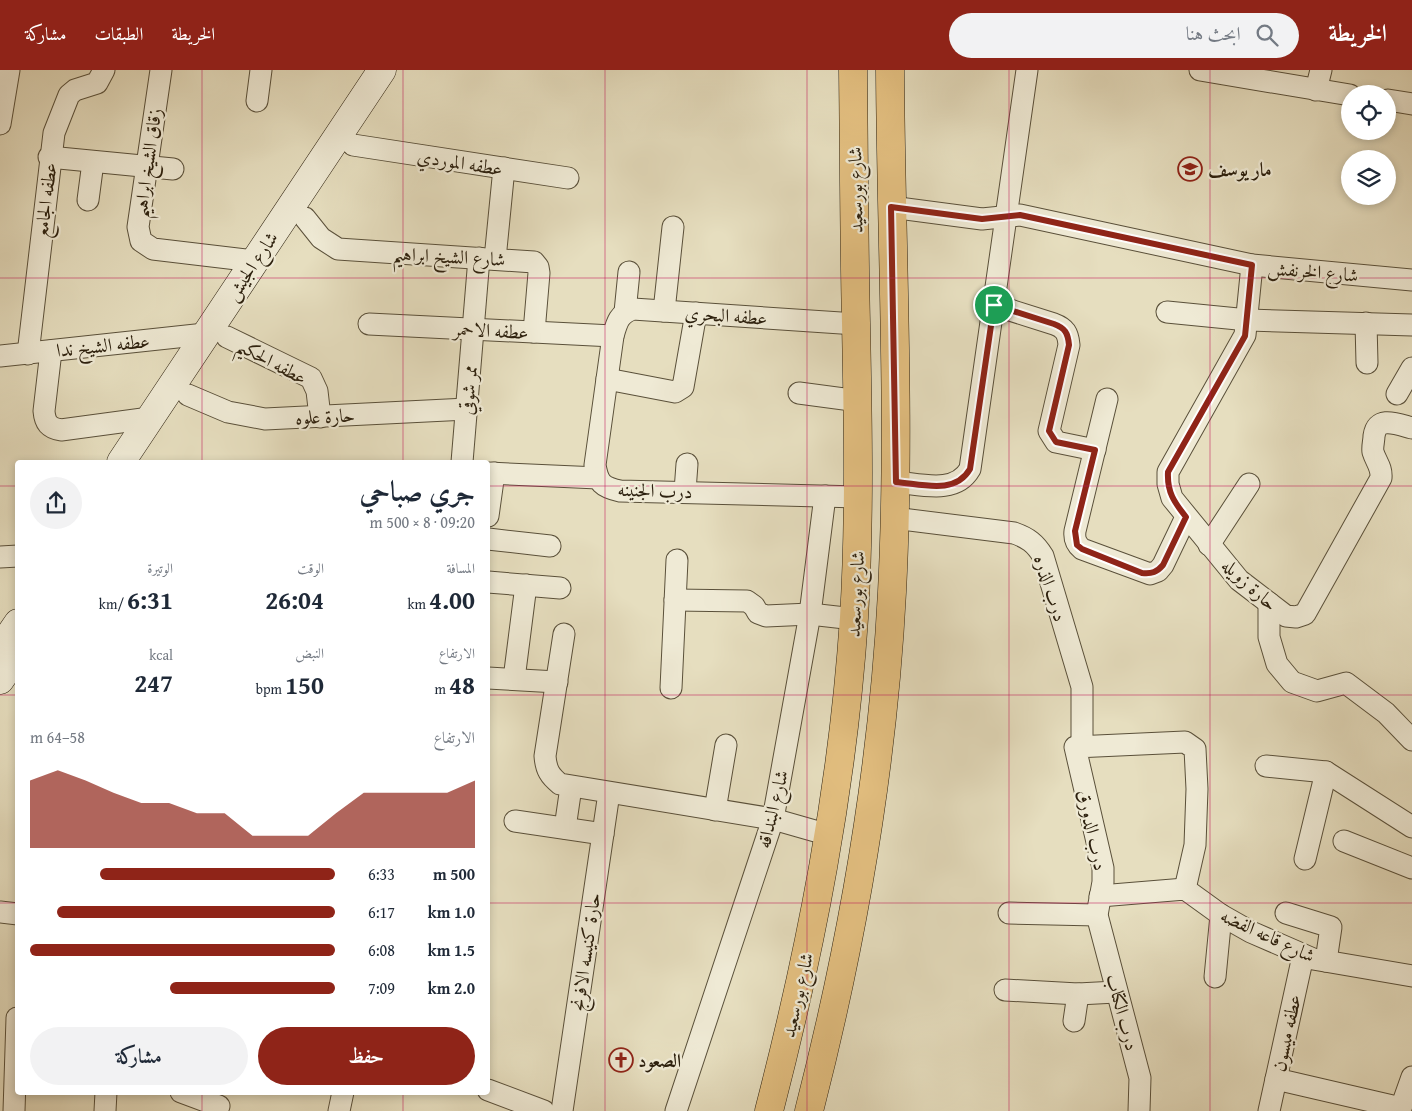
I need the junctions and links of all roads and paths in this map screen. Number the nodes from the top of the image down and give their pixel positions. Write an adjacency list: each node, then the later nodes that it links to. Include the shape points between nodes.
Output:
1 (9, 70): 16 (street)
2 (104, 70): 18 (street, عطفه الجامع, via 97,83 69,94 56,125)
3 (161, 70): 20 (street, زقاق الشيخ ابراهيم)
4 (261, 70): 13 (street)
5 (382, 70): 30 (main road, شارع الجيش)
6 (402, 70): 17 (main road, شارع الجيش)
7 (854, 70): 42 (main road, شارع بورسعيد)
8 (890, 70): 25 (main road, شارع بورسعيد)
9 (1026, 70): 26 (street)
10 (1200, 70): 11 (street)
11 (1319, 80): 12 (street)
12 (1341, 91)
13 (257, 101)
14 (1396, 101): 15 (street)
15 (1412, 104)
16 (0, 122)
17 (353, 145): 21 (street, عطفه الموردي); 27 (main road, شارع الجيش)
18 (50, 157): 19 (street); 49 (street, عطفه الجامع)
19 (93, 162): 20 (street); 24 (street)
20 (147, 167): 22 (street); 30 (street, زقاق الشيخ ابراهيم, via 138,234 146,246)
21 (504, 168): 23 (street, عطفه الموردي); 29 (street, ممر شوقي)
22 (173, 169)
23 (568, 178)
24 (88, 200)
25 (891, 207): 26 (street, شارع الخرنفش, via 982,219); 70 (main road, شارع بورسعيد)
26 (1004, 216): 31 (street, شارع الخرنفش, via 1027,216); 34 (street)
27 (305, 218): 29 (street, شارع الشيخ ابراهيم, via 321,238 338,249); 46 (main road, شارع الجيش)
28 (673, 227): 35 (street)
29 (487, 259): 44 (street, ممر شوقي); 45 (street, شارع الشيخ ابراهيم, via 528,261 538,267)
30 (254, 261): 46 (main road, شارع الجيش)
31 (1252, 265): 33 (street, شارع الخرنفش); 39 (street, حارة زويله)
32 (629, 272): 36 (street)
33 (1412, 280)
34 (994, 305): 63 (street, via 1062,327 1068,335 1069,345 1049,431 1056,442); 70 (street, via 970,469 955,485)
35 (664, 311): 36 (street, عطفه البحري, via 634,309); 38 (street, عطفه البحري)
36 (625, 312): 47 (street, via 618,318)
37 (1167, 312): 39 (street)
38 (696, 313): 42 (street, عطفه البحري); 53 (street, via 683,387 675,392)
39 (1248, 320): 40 (street); 76 (street, حارة زويله, via 1245,336 1168,472 1172,498)
40 (1366, 323): 43 (street); 51 (street)
41 (369, 324): 44 (street, عطفه الاحمر)
42 (856, 324): 58 (main road, شارع بورسعيد)
43 (1412, 325)
44 (473, 330): 45 (street, عطفه الاحمر); 59 (street, ممر شوقي)
45 (534, 332): 47 (street, عطفه الاحمر)
46 (216, 336): 48 (street, عطفه الشيخ ندا); 56 (main road, شارع الجيش); 60 (street, عطفه الحكيم, via 311,378 317,391); 61 (main road, شارع الجيش)
47 (613, 336): 53 (street, درب الجنينه)
48 (51, 351): 49 (street, عطفه الشيخ ندا); 61 (street, via 44,411 45,421 52,428 61,430)
49 (28, 354): 50 (street, عطفه الشيخ ندا)
50 (0, 356)
51 (1367, 363)
52 (1412, 368): 55 (street)
53 (607, 379): 69 (street, درب الجنينه, via 595,464)
54 (800, 393): 58 (street)
55 (1398, 394)
56 (188, 395): 60 (street, حارة علوه, via 228,412 265,419); 65 (main road, شارع الجيش)
57 (1107, 399): 63 (street)
58 (859, 401): 75 (main road, شارع بورسعيد)
59 (467, 410): 60 (street, حارة علوه); 66 (street, ممر شوقي)
60 (320, 416)
61 (150, 418): 64 (main road, شارع الجيش)
62 (1412, 428): 88 (street, حارة زويله, via 1386,422 1375,429 1373,447 1382,471 1381,478 1305,614 1286,616)
63 (1095, 450): 76 (street, via 1074,538 1082,549 1150,574 1163,565)
64 (122, 460)
65 (145, 460)
66 (462, 460)
67 (687, 464): 73 (street)
68 (491, 473): 69 (street); 72 (street)
69 (598, 478): 73 (street, درب الجنينه, via 607,488 620,491)
70 (896, 482): 77 (main road, شارع بورسعيد)
71 (1249, 484): 79 (street)
72 (490, 487)
73 (685, 491): 74 (street, درب الجنينه)
74 (824, 496): 75 (street, درب الجنينه); 89 (street, شارع البنداقه)
75 (859, 497): 90 (main road, شارع بورسعيد)
76 (1186, 517): 79 (street, حارة زويله)
77 (894, 518): 100 (street, درب الذره, via 1014,533 1036,545 1043,556 1082,687); 147 (main road, شارع بورسعيد, via 888,660 873,801 849,941)
78 (490, 539): 80 (street)
79 (1209, 545): 88 (street, حارة زويله, via 1239,580)
80 (550, 546)
81 (15, 556): 82 (street)
82 (0, 557)
83 (677, 560): 87 (street)
84 (490, 582): 85 (street)
85 (526, 585): 86 (street); 95 (street)
86 (560, 588)
87 (675, 600): 89 (street, via 747,601 758,613 766,616); 97 (street)
88 (1269, 603): 98 (street, via 1269,637 1276,664 1292,682 1317,691 1346,683 1386,713)
89 (810, 614): 90 (street); 106 (street, شارع البنداقه)
90 (854, 619): 111 (main road, شارع بورسعيد)
91 (564, 634): 96 (street)
92 (15, 636): 93 (main road)
93 (8, 666)
94 (490, 678): 95 (street)
95 (514, 679): 96 (street)
96 (557, 682): 103 (street, via 546,768 551,778)
97 (671, 688)
98 (1412, 740)
99 (726, 745): 105 (street)
100 (1079, 746): 115 (street, via 1185,742 1195,749 1195,845); 116 (street, درب الدورق, via 1103,868)
101 (1266, 766): 102 (street)
102 (1326, 772): 108 (street); 113 (street)
103 (571, 787): 104 (street); 109 (street)
104 (610, 793): 105 (street); 110 (street, حارة كنيسه الافرنج)
105 (715, 810): 106 (street)
106 (773, 819): 111 (street); 145 (street, شارع البنداقه)
107 (516, 821): 109 (street)
108 (1412, 827)
109 (565, 828): 110 (street)
110 (603, 834): 144 (street, حارة كنيسه الافرنج)
111 (829, 835): 146 (main road, شارع بورسعيد, via 804,971)
112 (1344, 841): 114 (street)
113 (1305, 859)
114 (1412, 868)
115 (1185, 889): 116 (street); 121 (street, شارع قاعه الفضه)
116 (1099, 905): 118 (street); 127 (street, درب الكتاب)
117 (0, 912): 120 (street)
118 (1009, 913)
119 (1286, 913): 123 (street, via 1331,927)
120 (15, 914)
121 (1221, 916): 122 (street, شارع قاعه الفضه); 124 (street)
122 (1303, 956): 123 (street, شارع قاعه الفضه); 133 (street, عطفه ميسون)
123 (1326, 961): 125 (street, شارع قاعه الفضه)
124 (1215, 976)
125 (1412, 976)
126 (1004, 990): 128 (street)
127 (1116, 992): 128 (street); 148 (street, درب الكتاب, via 1140,1078)
128 (1078, 994): 131 (street)
129 (15, 1018): 130 (street)
130 (0, 1020)
131 (1074, 1021)
132 (1412, 1078): 133 (street, via 1401,1108)
133 (1276, 1079): 149 (street, عطفه ميسون)
134 (15, 1080): 141 (street)
135 (490, 1091): 140 (street)
136 (106, 1095): 142 (street)
137 (189, 1095): 139 (street)
138 (342, 1095): 143 (street)
139 (219, 1106)
140 (532, 1109)
141 (14, 1111)
142 (105, 1111)
143 (339, 1111)
144 (562, 1111)
145 (676, 1111)
146 (769, 1111)
147 (809, 1111)
148 (1139, 1111)
149 (1269, 1111)

